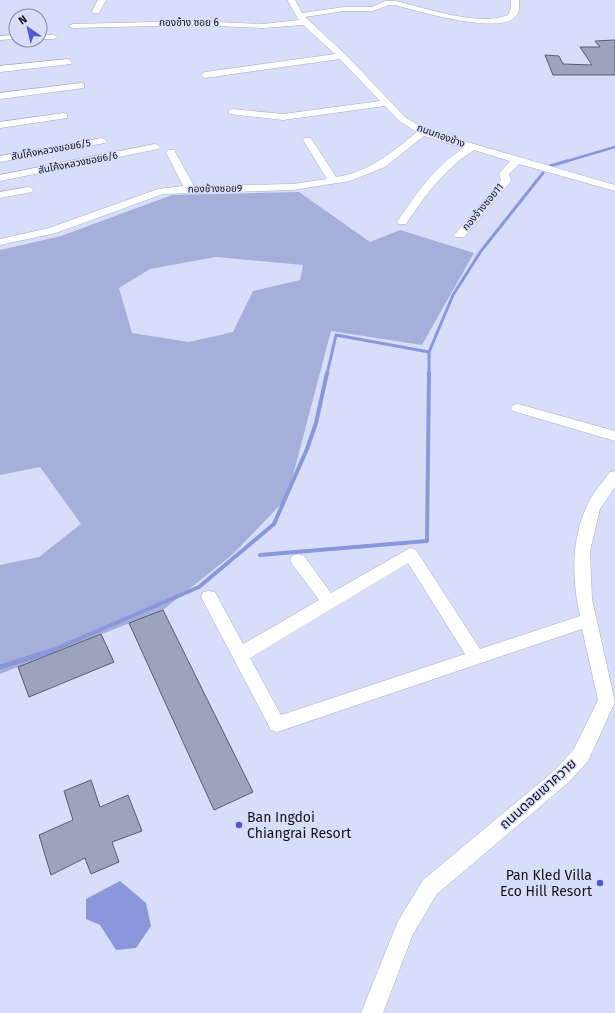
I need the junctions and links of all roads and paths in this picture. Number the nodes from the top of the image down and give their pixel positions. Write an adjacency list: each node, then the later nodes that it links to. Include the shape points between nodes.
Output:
1 (102, 0): 4 (street)
2 (291, 0): 5 (street, ถนนกองช้าง)
3 (515, 0): 5 (street, กองช้าง ซอย 6, via 516,11 511,17 493,22 457,18 395,2 373,9 344,9)
4 (96, 11)
5 (302, 19): 6 (street, กองช้าง ซอย 6, via 263,26 194,23); 9 (street, ถนนกองช้าง)
6 (73, 26)
7 (48, 37): 8 (street)
8 (54, 37)
9 (342, 56): 12 (street); 15 (street, ถนนกองช้าง)
10 (68, 62): 11 (street)
11 (0, 69)
12 (205, 75)
13 (82, 86): 14 (street)
14 (0, 96)
15 (387, 103): 16 (street, via 283,117); 19 (street, ถนนกองช้าง, via 402,119)
16 (232, 112)
17 (64, 116): 18 (street)
18 (0, 125)
19 (423, 132): 23 (street, ถนนกองช้าง); 28 (street, กองช้างซอย9, via 381,165 346,179)
20 (308, 140): 28 (street)
21 (102, 141): 25 (street, สันโค้งหลวงซอย6/5)
22 (155, 147): 27 (street, สันโค้งหลวงซอย6/6)
23 (471, 148): 26 (street, ถนนกองช้าง); 33 (street, via 458,155 432,179)
24 (171, 152): 30 (street)
25 (0, 159)
26 (516, 161): 29 (street, ถนนกองช้าง); 34 (street, กองจ้างซอย11, via 504,174 506,180)
27 (0, 178)
28 (333, 181): 30 (street, กองช้างซอย9, via 293,187)
29 (615, 188)
30 (190, 189): 35 (street, กองช้างซอย9, via 162,191 52,230)
31 (28, 190): 32 (street)
32 (0, 195)
33 (402, 222)
34 (460, 235)
35 (0, 242)
36 (518, 408): 37 (street)
37 (615, 436)
38 (615, 476): 42 (street, ถนนดอยเขาควาย, via 593,508 582,550 584,598)
39 (298, 560): 41 (street)
40 (209, 597): 43 (street)
41 (328, 602): 43 (street); 44 (street, via 410,554)
42 (588, 620): 44 (street); 45 (street, ถนนดอยเขาควาย)
43 (240, 655): 44 (street, via 277,724)
44 (476, 657)
45 (611, 700): 46 (street, ถนนดอยเขาควาย, via 581,755 562,776 430,887 405,928)
46 (372, 1013)

